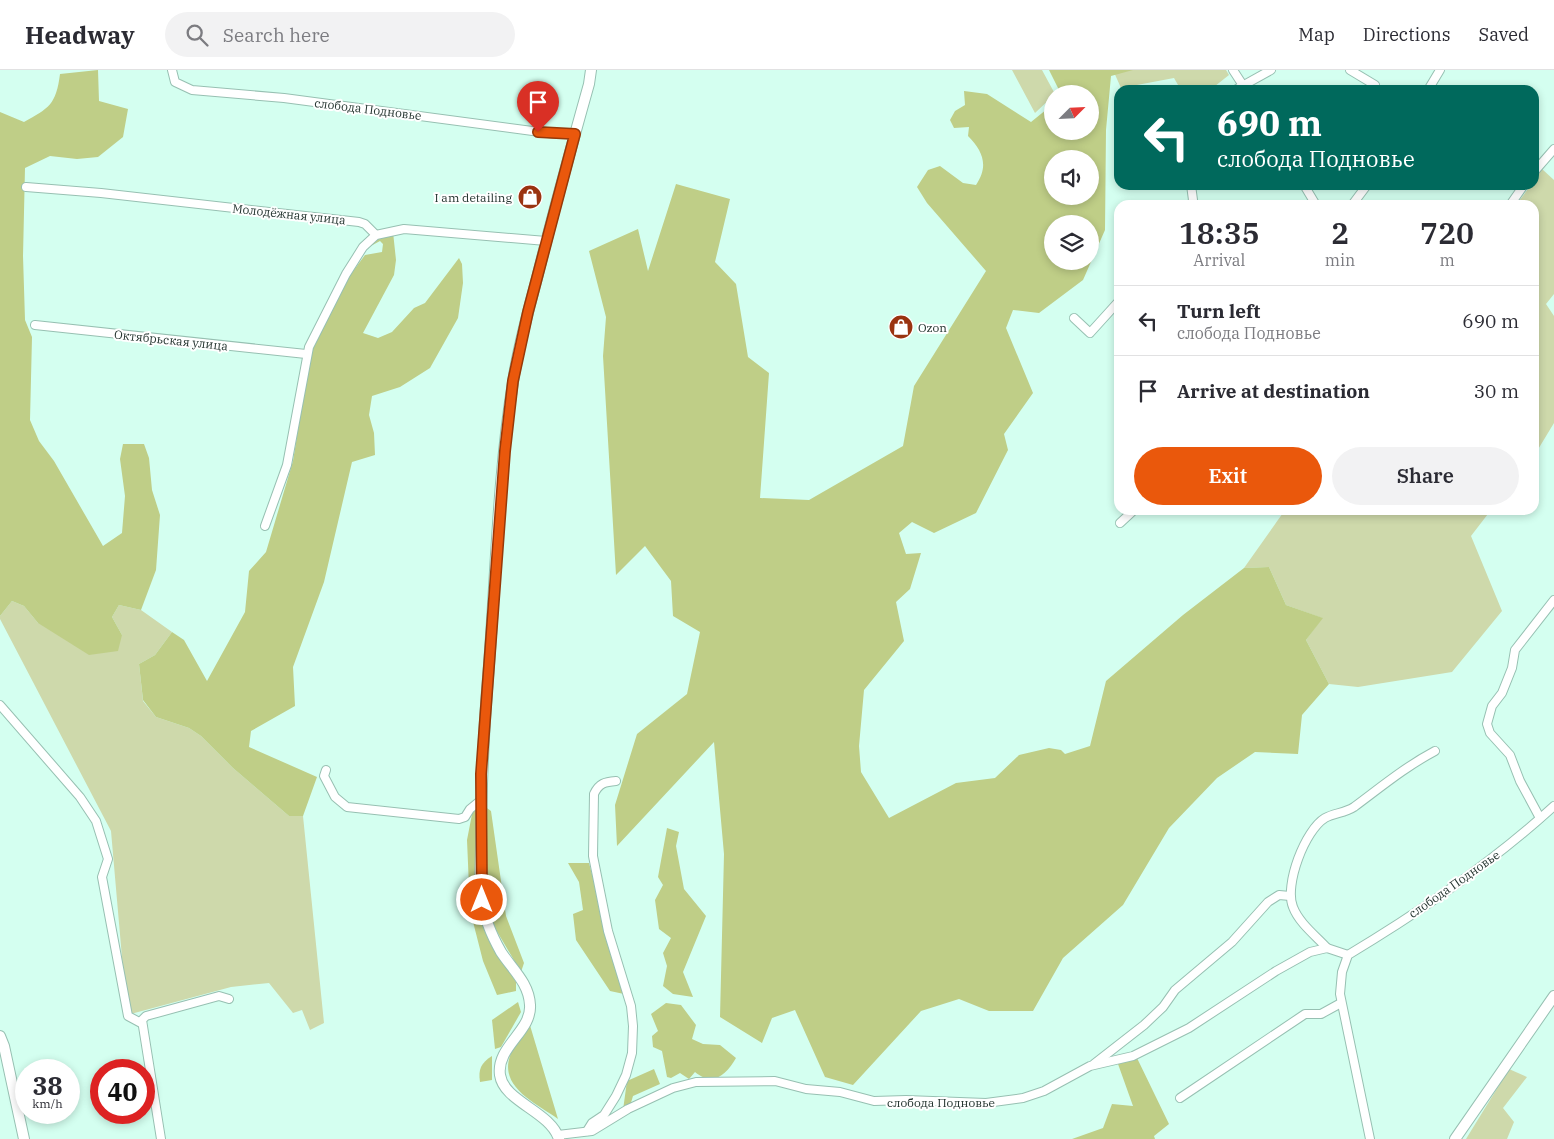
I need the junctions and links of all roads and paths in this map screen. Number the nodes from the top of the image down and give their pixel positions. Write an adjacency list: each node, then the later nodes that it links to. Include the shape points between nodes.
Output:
1 (172, 70): 11 (street, слобода Подновье, via 175,82 192,90 284,98)
2 (591, 70): 11 (street)
3 (1234, 70): 7 (street)
4 (1271, 70): 8 (street)
5 (1350, 70): 9 (street)
6 (1440, 70): 10 (street)
7 (1243, 85)
8 (1247, 85)
9 (1375, 85)
10 (1431, 85)
11 (575, 134): 16 (street)
12 (1554, 149): 13 (street)
13 (1539, 166)
14 (26, 187): 15 (street, Молодёжная улица, via 359,222)
15 (376, 235): 16 (street, via 404,229); 20 (street, via 356,256)
16 (546, 241): 29 (street, via 513,381)
17 (1114, 307): 18 (street, via 1090,333)
18 (1074, 318)
19 (35, 325): 20 (street, Октябрьская улица)
20 (306, 354): 23 (street, via 287,465)
21 (1129, 515): 22 (street)
22 (1120, 523)
23 (266, 526)
24 (1554, 600): 31 (street, via 1515,650 1512,668 1502,694 1492,706 1487,724 1490,733 1510,755 1520,782)
25 (0, 705): 38 (street, via 80,797 96,821 108,859 102,877 128,1016)
26 (1436, 751): 32 (street, via 1407,766 1352,808 1325,818 1313,830 1300,852)
27 (326, 770): 29 (street, via 324,776 335,797 347,807 459,819)
28 (616, 781): 42 (street, via 604,782 594,794 593,856 608,931 634,1026 632,1053 616,1096 604,1114 592,1123)
29 (481, 800): 43 (street, via 482,900 489,929 502,954 521,977 531,1008 502,1061 500,1074 508,1090 544,1118)
30 (1554, 806): 31 (street, слобода Подновье)
31 (1540, 818): 34 (street, слобода Подновье, via 1514,842 1390,930)
32 (1290, 896): 33 (street, via 1299,917); 40 (street, via 1279,895 1268,902 1232,942 1175,990 1144,1025)
33 (1327, 948): 34 (street); 40 (street, слобода Подновье, via 1310,952 1276,971 1189,1028 1148,1049)
34 (1348, 955): 37 (street, via 1342,972)
35 (1554, 996): 47 (street)
36 (229, 999): 38 (street, via 219,996 146,1016)
37 (1341, 1003): 41 (street, via 1321,1014 1305,1014); 46 (street)
38 (141, 1023): 45 (street)
39 (0, 1036): 44 (street)
40 (1090, 1066): 42 (street, слобода Подновье, via 1044,1091 1007,1102 986,1103 874,1102 840,1092 806,1089 775,1081 685,1083 628,1109)
41 (1180, 1098)
42 (592, 1130): 43 (street)
43 (559, 1137)
44 (24, 1139)
45 (160, 1139)
46 (1370, 1139)
47 (1455, 1139)

